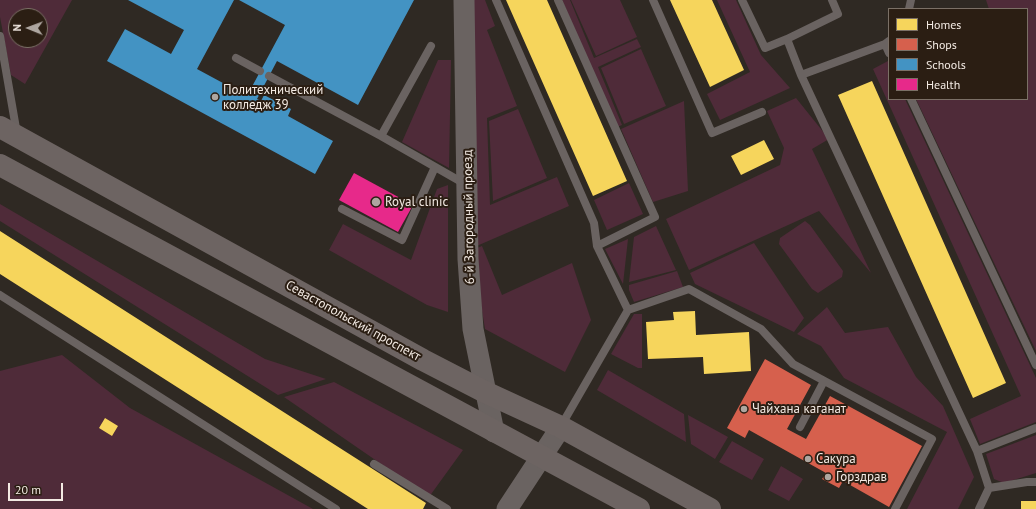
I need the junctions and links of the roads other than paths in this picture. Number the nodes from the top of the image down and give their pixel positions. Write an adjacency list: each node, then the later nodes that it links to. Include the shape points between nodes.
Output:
1 (464, 0): 21 (street, 6-й Загородный проезд)
2 (496, 0): 23 (lane, via 594,223)
3 (558, 0): 23 (lane, via 655,218)
4 (653, 0): 16 (lane, via 712,133)
5 (742, 0): 8 (lane, via 765,48)
6 (832, 0): 8 (lane, via 838,14)
7 (0, 36): 17 (lane)
8 (787, 39): 13 (lane)
9 (887, 42): 13 (lane)
10 (431, 46): 18 (lane)
11 (236, 58): 12 (lane)
12 (260, 71)
13 (801, 75): 33 (lane)
14 (269, 76): 18 (lane)
15 (911, 100): 26 (lane)
16 (762, 112)
17 (9, 132): 28 (main road, Севастопольский проспект)
18 (382, 136): 20 (lane)
19 (0, 164): 32 (main road)
20 (435, 167): 21 (lane); 22 (lane, via 402,240)
21 (467, 185): 28 (street, 6-й Загородный проезд, via 468,259 473,330)
22 (342, 209)
23 (596, 246): 25 (lane)
24 (0, 294): 38 (lane)
25 (628, 310): 27 (lane, via 689,289 761,329 793,364); 30 (lane)
26 (1036, 365)
27 (824, 380): 29 (lane); 43 (lane, via 932,439)
28 (485, 392): 30 (main road, Севастопольский проспект); 32 (street, 6-й Загородный проезд)
29 (800, 427)
30 (561, 428): 34 (street); 42 (main road, Севастопольский проспект)
31 (1036, 428): 33 (lane)
32 (494, 432): 34 (main road)
33 (977, 451): 37 (lane)
34 (541, 456): 40 (street); 41 (main road)
35 (374, 464): 39 (lane)
36 (1036, 482): 37 (lane)
37 (989, 488): 44 (lane)
38 (336, 509)
39 (447, 509)
40 (507, 509)
41 (638, 509)
42 (710, 509)
43 (895, 509)
44 (979, 509)

